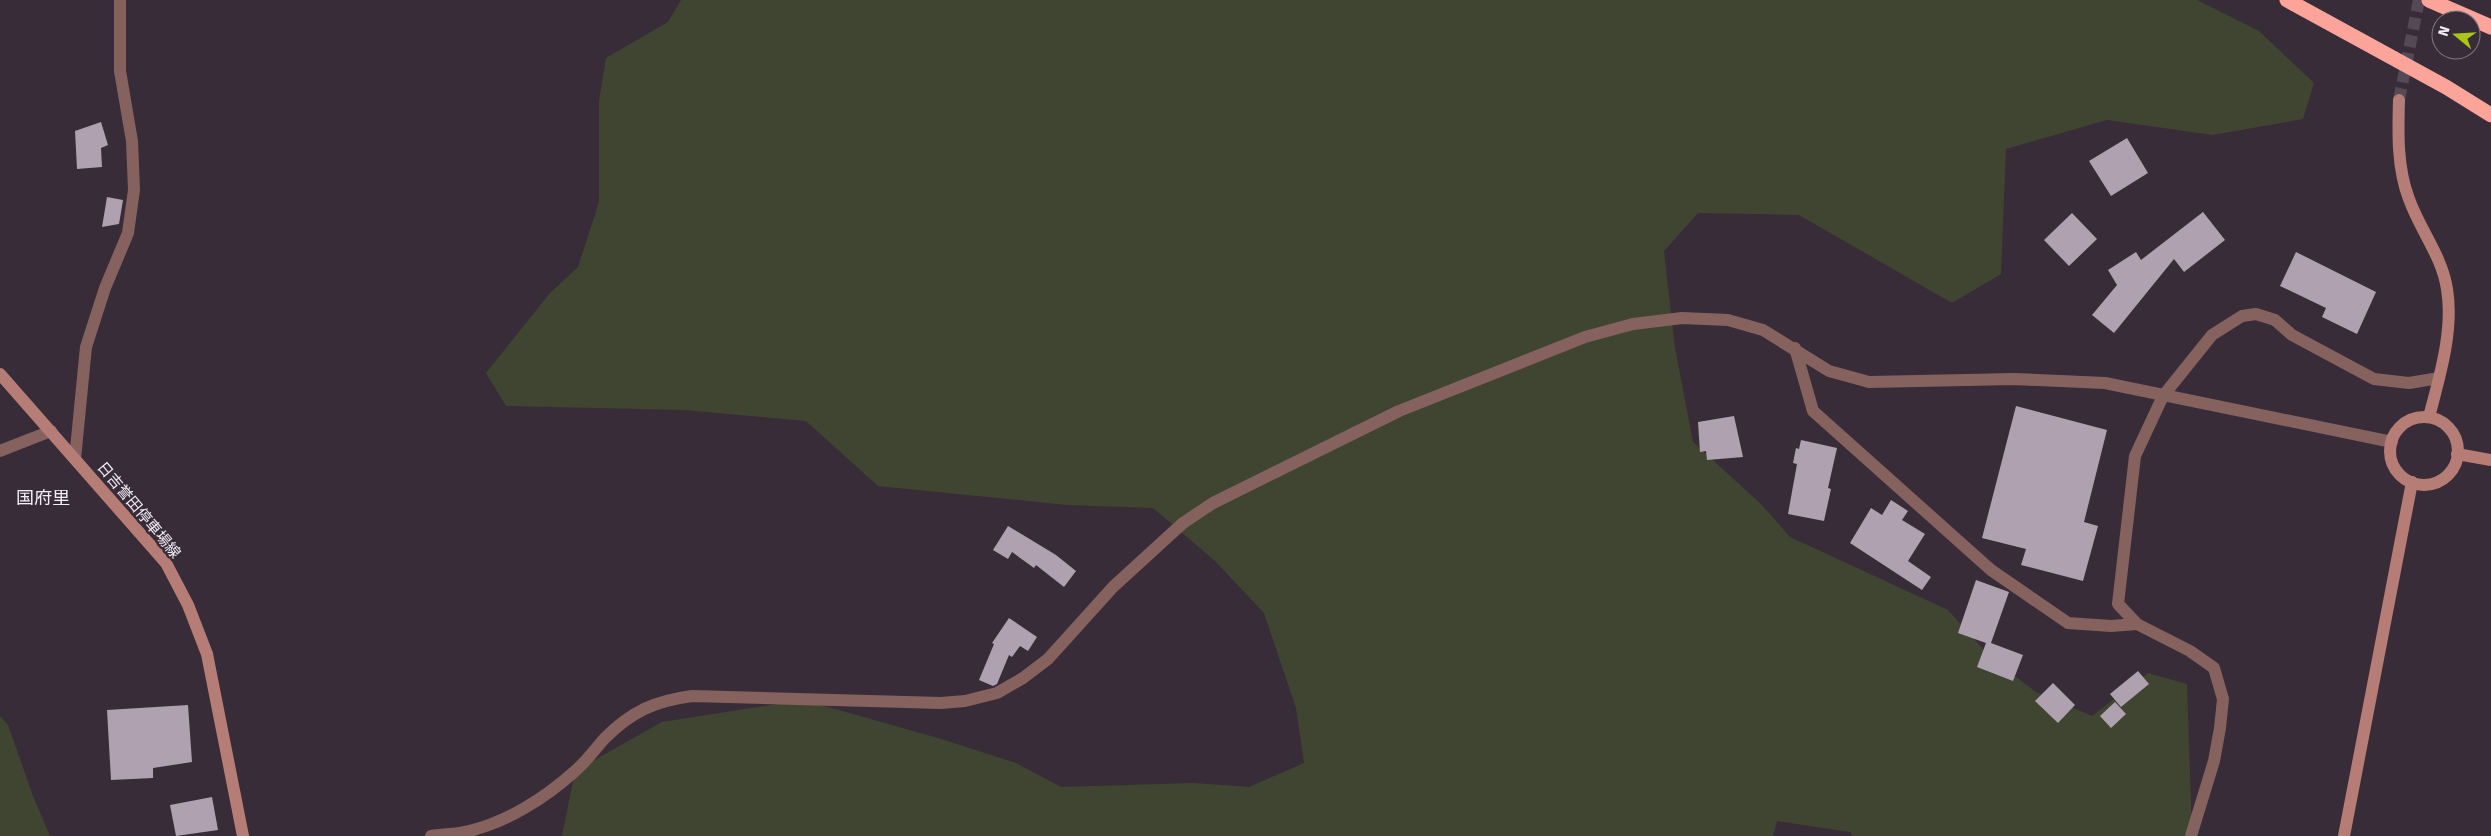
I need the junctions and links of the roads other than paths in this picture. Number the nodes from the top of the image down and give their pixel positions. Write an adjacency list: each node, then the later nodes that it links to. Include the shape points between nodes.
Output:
1 (120, 0): 16 (street, via 120,71 132,142 134,190 128,233 105,288 86,347)
2 (2288, 0): 6 (highway)
3 (2429, 0): 4 (highway)
4 (2491, 27)
5 (2399, 100): 9 (street, via 2398,134 2408,197 2439,259 2447,290 2446,335)
6 (2491, 115)
7 (1795, 348): 10 (street, via 1829,371 1869,382 2058,379 2105,383); 19 (street, via 1813,411 1991,570 2068,623); 21 (street, via 1763,330 1728,320 1682,318 1633,324 1585,337 1399,411 1213,503 1183,523 1113,588 1048,660 997,693 941,704 692,696 666,700 644,707 625,720 575,771 506,818 469,831)
8 (0, 374): 12 (street, 日吉誉田停車場線)
9 (2439, 378): 10 (street, via 2409,383 2374,379 2292,334 2275,320 2256,314 2242,316 2212,335); 11 (street)
10 (2162, 396): 13 (street); 19 (street, via 2135,456 2118,604)
11 (2429, 417): 13 (street, via 2418,417 2398,428); 15 (street, via 2449,428 2455,437)
12 (51, 431): 14 (street); 16 (street, 日吉誉田停車場線)
13 (2392, 442): 18 (street, via 2391,459 2396,469)
14 (0, 451)
15 (2457, 454): 17 (street); 18 (street, via 2444,478 2434,483)
16 (75, 459): 20 (street, 日吉誉田停車場線, via 166,563 188,605 207,654)
17 (2491, 460)
18 (2412, 482): 23 (street)
19 (2137, 624): 22 (street, via 2190,651 2214,668 2223,699 2214,762)
20 (243, 836)
21 (432, 836)
22 (2191, 836)
23 (2344, 836)

